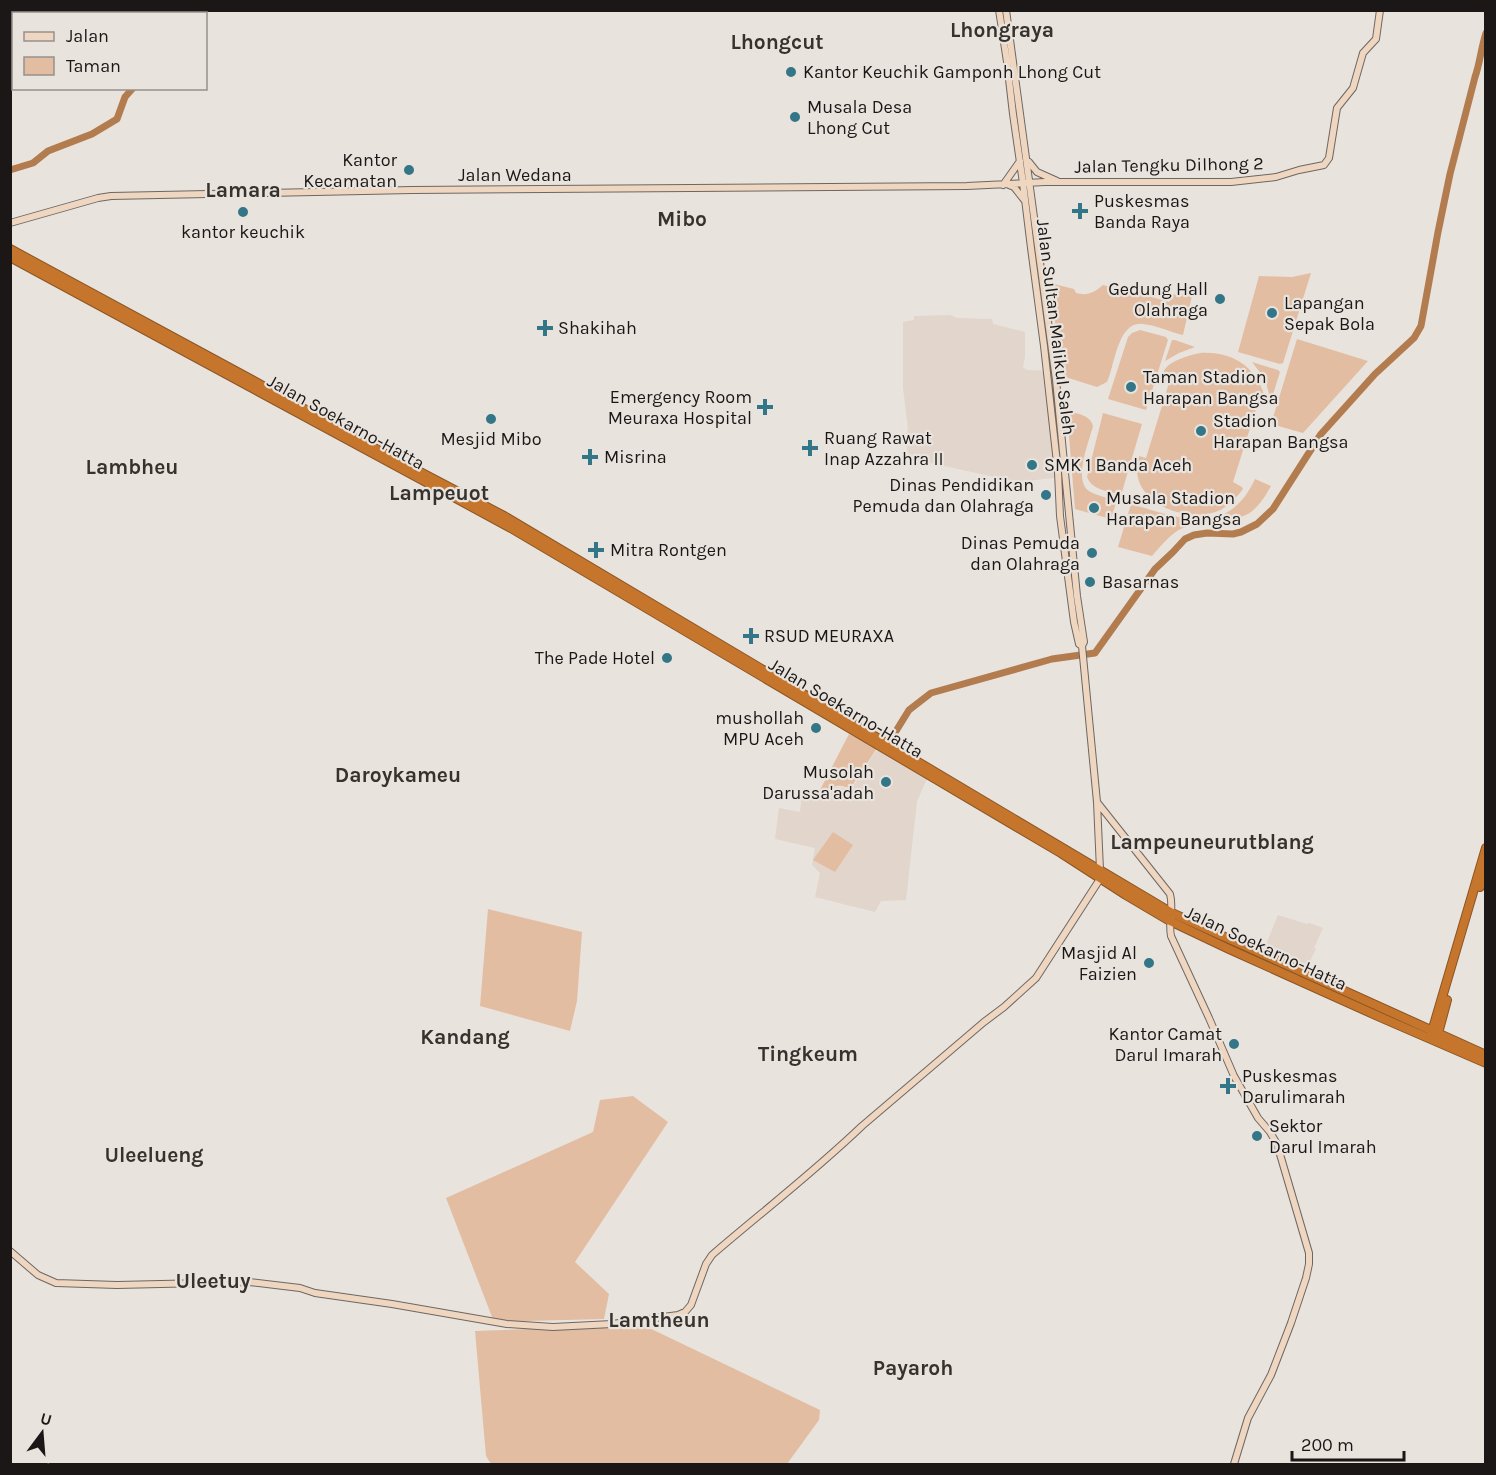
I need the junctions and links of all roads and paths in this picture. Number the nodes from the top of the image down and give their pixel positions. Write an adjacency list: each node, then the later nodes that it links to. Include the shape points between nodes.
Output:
1 (999, 10): 4 (street, Jalan Sultan Malikul Saleh)
2 (1006, 10): 4 (street, Jalan Sultan Malikul Saleh)
3 (1380, 10): 7 (street, Jalan Tengku Dilhong 2, via 1376,39 1363,53 1353,88 1336,108 1329,158 1324,165 1276,177 1232,182)
4 (1023, 160): 6 (street, Jalan Sultan Malikul Saleh); 7 (street); 8 (street)
5 (1046, 182): 6 (street, Jalan Tengku Dilhong 2); 7 (street, Jalan Tengku Dilhong 2); 9 (street)
6 (1027, 183): 8 (street, Jalan Wedana); 9 (street, Jalan Sultan Malikul Saleh); 10 (street, Jalan Sultan Malikul Saleh)
7 (1060, 183)
8 (1006, 185): 10 (street, via 1014,187); 11 (street, Jalan Wedana, via 111,196)
9 (1032, 197): 14 (street, Jalan Sultan Malikul Saleh)
10 (1025, 201): 14 (street, Jalan Sultan Malikul Saleh)
11 (10, 223)
12 (10, 249): 15 (highway, Jalan Soekarno-Hatta)
13 (10, 257): 15 (highway, Jalan Soekarno-Hatta)
14 (1039, 284): 16 (street, Jalan Sultan Malikul Saleh, via 1062,471 1060,516 1069,544 1074,622 1082,648)
15 (209, 360): 17 (highway, Jalan Soekarno-Hatta, via 551,548)
16 (1097, 802): 20 (street, Jalan Sultan Malikul Saleh); 22 (street, via 1170,894)
17 (1050, 844): 20 (highway, Jalan Soekarno-Hatta); 21 (highway, Jalan Soekarno-Hatta)
18 (1485, 848): 23 (highway)
19 (1485, 869): 23 (highway)
20 (1100, 870): 22 (highway, Jalan Soekarno-Hatta)
21 (1100, 879): 22 (highway, Jalan Soekarno-Hatta); 27 (street, via 1036,978 712,1255 688,1308 675,1317 602,1325 521,1326 249,1282 56,1283 38,1275)
22 (1171, 917): 24 (highway, Jalan Soekarno-Hatta, via 1229,949); 28 (street, via 1171,936 1234,1076 1277,1144 1309,1253 1306,1278 1291,1323 1271,1375 1248,1418)
23 (1464, 932): 24 (highway)
24 (1434, 1037): 25 (highway, Jalan Soekarno-Hatta); 26 (highway, Jalan Soekarno-Hatta)
25 (1485, 1055)
26 (1485, 1063)
27 (10, 1251)
28 (1234, 1464)

